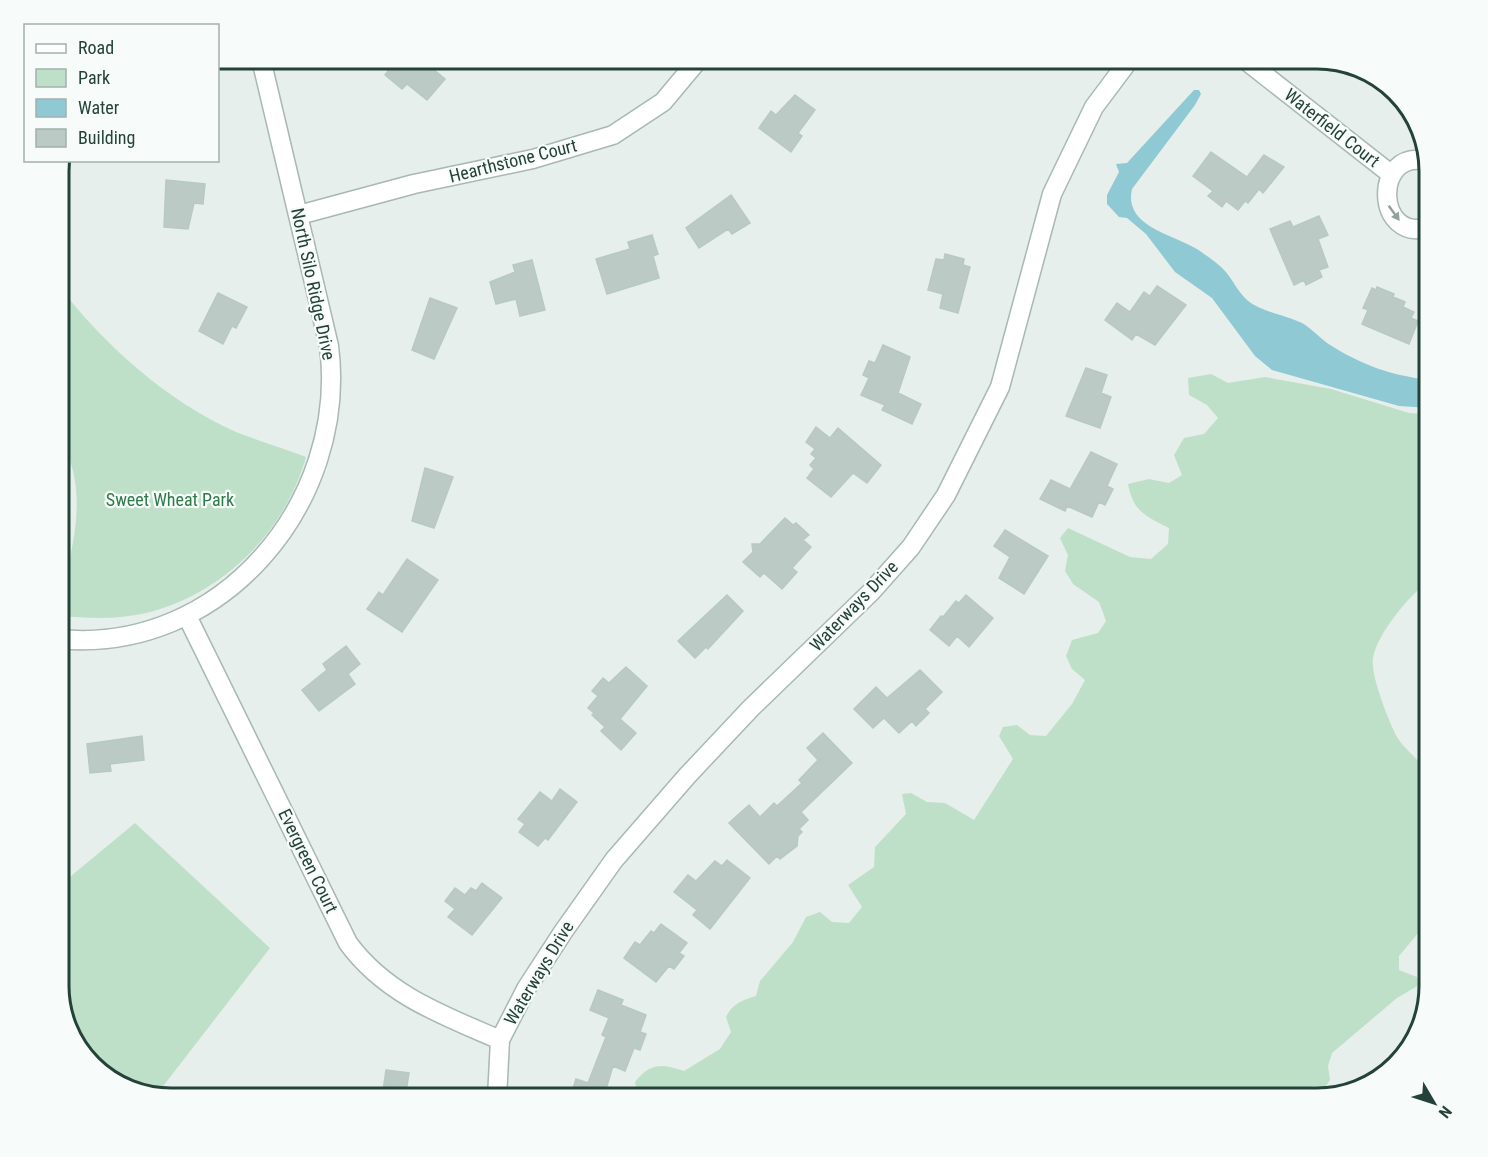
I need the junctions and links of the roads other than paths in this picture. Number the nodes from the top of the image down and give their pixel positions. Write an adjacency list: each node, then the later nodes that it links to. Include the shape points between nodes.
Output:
1 (264, 69): 7 (street, North Silo Ridge Drive)
2 (690, 69): 7 (street, Hearthstone Court, via 663,102 613,135 533,159 414,184)
3 (1122, 69): 11 (street, Waterways Drive, via 1094,107 1052,194 1000,387 946,495 911,547 865,598 751,708 636,832 563,932 526,989)
4 (1258, 69): 6 (street, Waterfield Court)
5 (1418, 161): 6 (street, Waterfield Court, via 1400,166)
6 (1392, 175): 8 (street, Waterfield Court, one-way to 8, via 1386,197 1395,218)
7 (299, 215): 9 (street, North Silo Ridge Drive, via 331,364 330,410 318,465 293,517 267,553 232,585)
8 (1419, 228)
9 (187, 616): 10 (street, North Silo Ridge Drive, via 128,635); 11 (street, Evergreen Court, via 358,957 407,997)
10 (69, 640)
11 (500, 1040): 12 (street, Waterways Drive)
12 (498, 1088)

